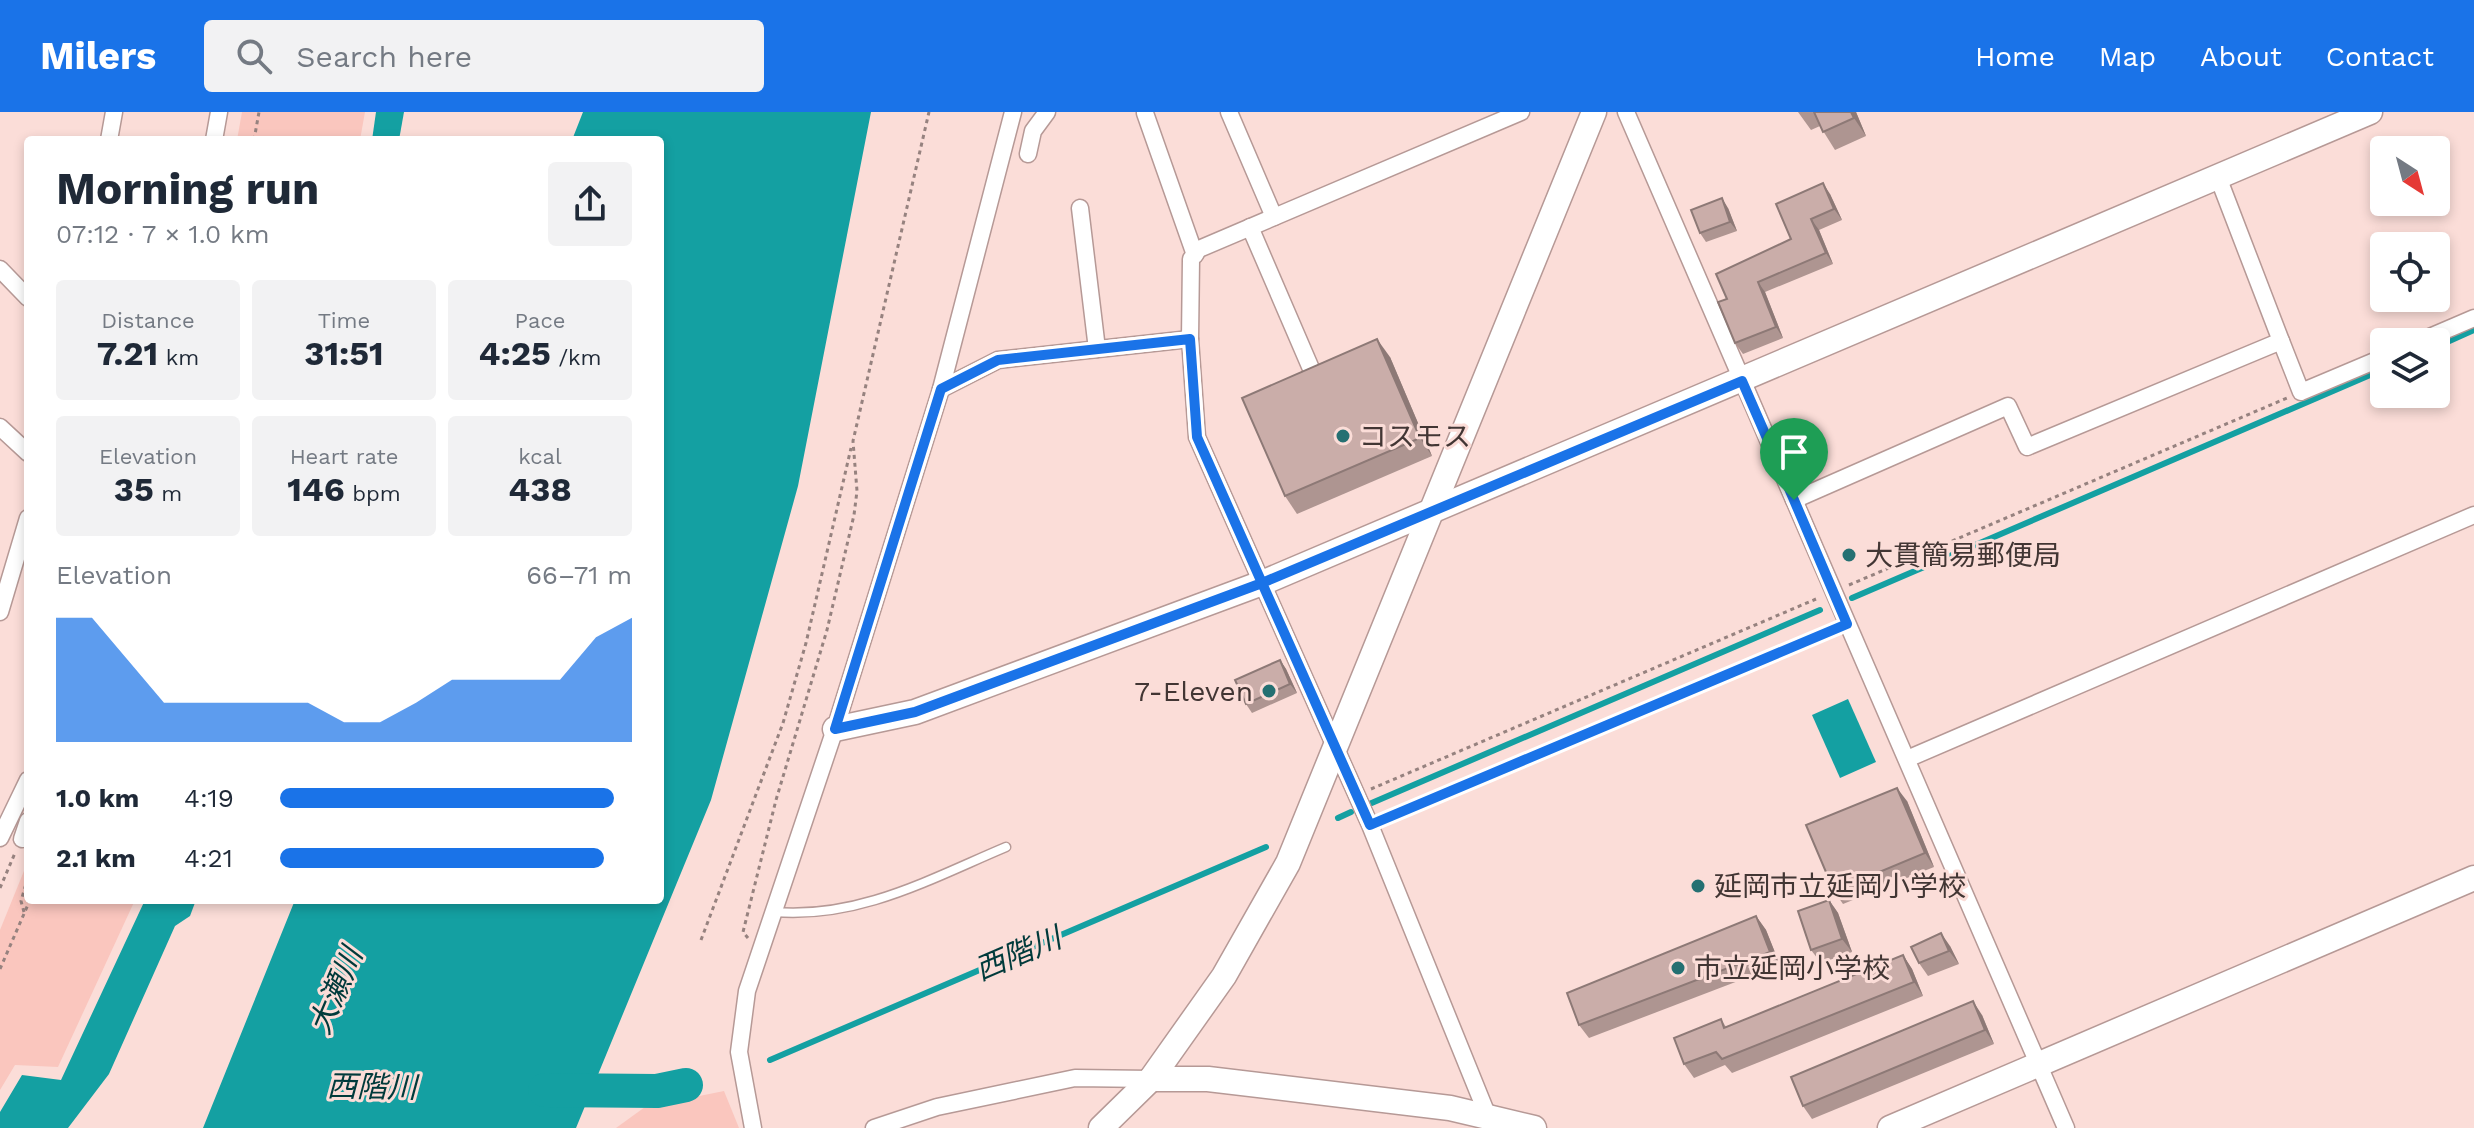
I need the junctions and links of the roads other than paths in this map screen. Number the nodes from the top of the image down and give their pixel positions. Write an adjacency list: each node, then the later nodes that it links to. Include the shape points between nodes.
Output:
1 (114, 112): 11 (street)
2 (219, 112): 12 (street)
3 (1047, 112): 13 (street, via 1033,131)
4 (1229, 112): 16 (street)
5 (1594, 112): 33 (street)
6 (1626, 112): 28 (street)
7 (2370, 112): 14 (street)
8 (1145, 113): 18 (street)
9 (1015, 114): 29 (street)
10 (1512, 114): 16 (street)
11 (110, 136)
12 (215, 136)
13 (1028, 154)
14 (2218, 177): 24 (street); 28 (street)
15 (1080, 208): 25 (street)
16 (1274, 217): 17 (street)
17 (1250, 227): 18 (street); 27 (street)
18 (1195, 255): 23 (street)
19 (0, 269): 20 (street)
20 (24, 294)
21 (2474, 318): 22 (street)
22 (2450, 328)
23 (1190, 339): 25 (street); 36 (street, via 1197,437)
24 (2281, 341): 26 (street, via 2301,392); 32 (street, via 2027,447 2008,406)
25 (1097, 349): 29 (street, via 998,360)
26 (2370, 363)
27 (1312, 371)
28 (1742, 381): 32 (street); 33 (street)
29 (941, 389): 38 (street)
30 (0, 427): 31 (street)
31 (24, 449)
32 (1794, 500): 40 (street)
33 (1431, 512): 36 (street); 39 (street)
34 (2474, 515): 40 (street)
35 (24, 531): 37 (street)
36 (1262, 583): 38 (street, via 915,712); 39 (street)
37 (0, 612)
38 (835, 729): 47 (street)
39 (1335, 752): 49 (street, via 1288,863 1224,976); 50 (street, via 1370,825)
40 (1907, 759): 48 (street)
41 (24, 788): 43 (street)
42 (24, 833): 44 (street)
43 (0, 838)
44 (22, 839)
45 (1006, 847): 47 (lane, via 895,894 834,913)
46 (2474, 878): 48 (street)
47 (773, 912): 51 (street, via 742,1016 739,1052)
48 (2038, 1065): 55 (street); 56 (street)
49 (1151, 1079): 50 (street, via 1208,1079); 52 (street, via 1075,1078 937,1107); 53 (street)
50 (1487, 1114): 54 (street)
51 (753, 1128)
52 (874, 1128)
53 (1101, 1128)
54 (1534, 1128)
55 (1890, 1128)
56 (2066, 1128)

